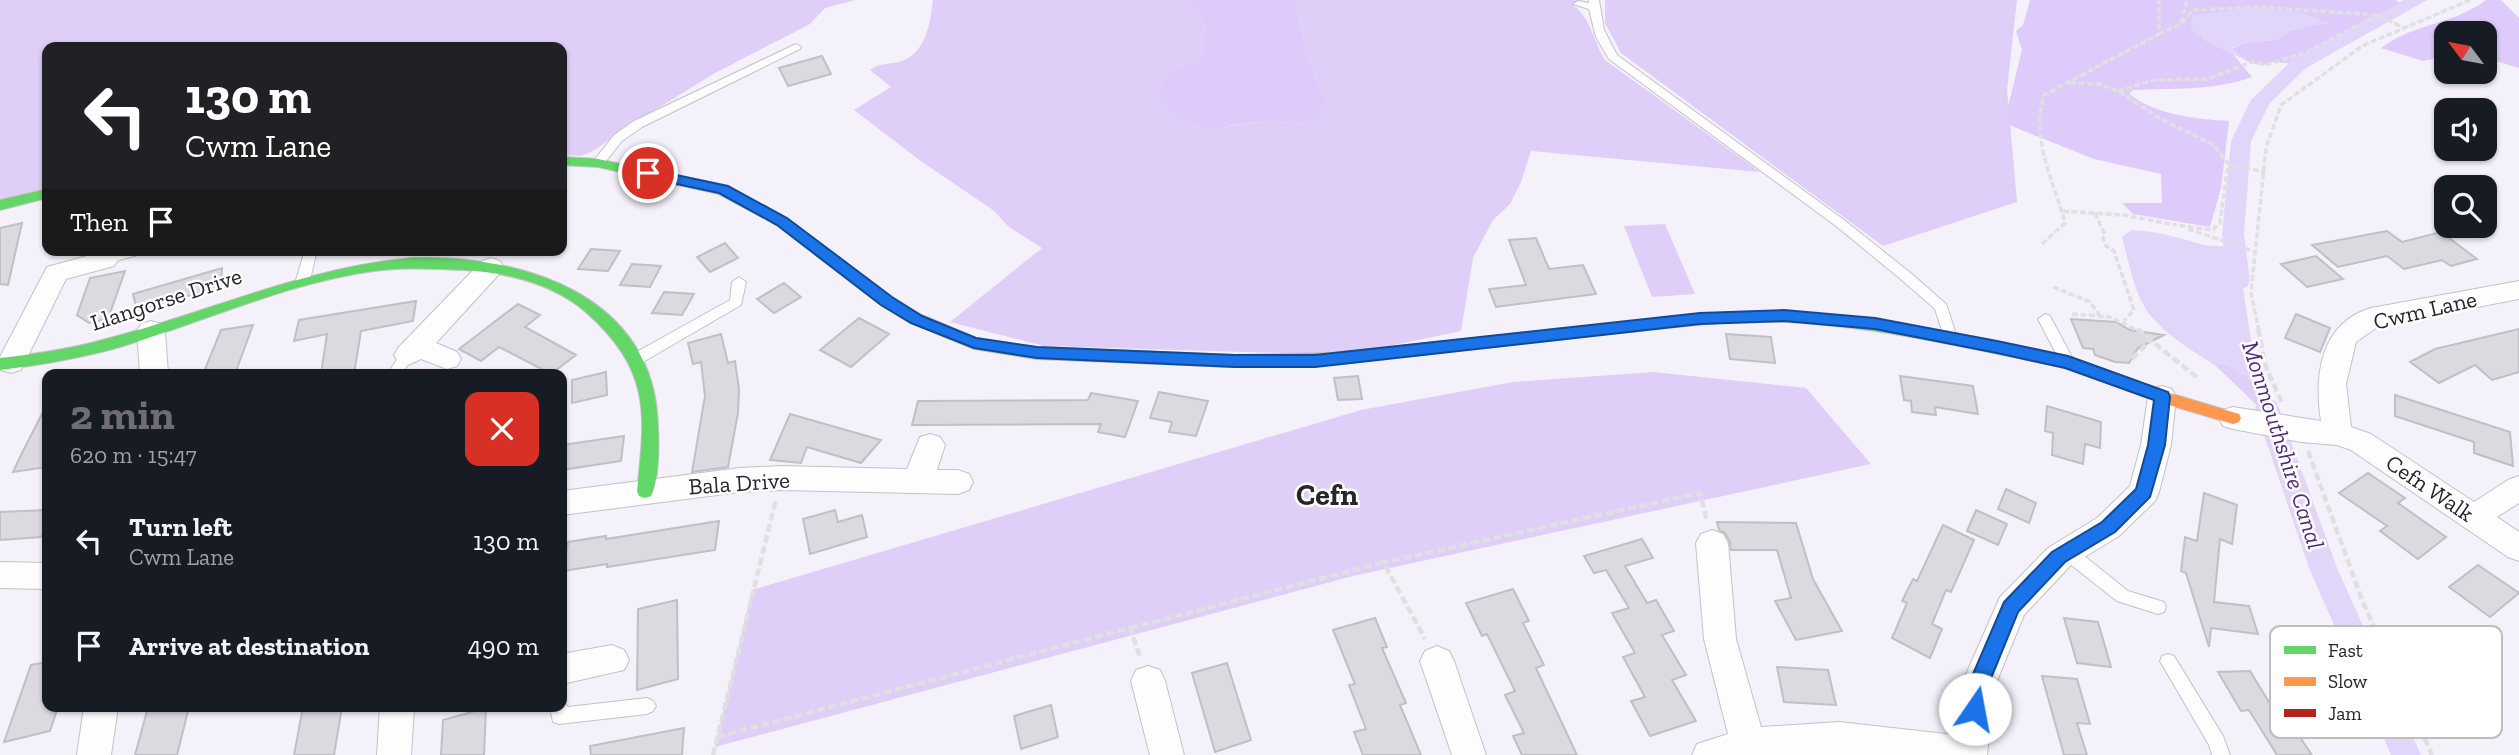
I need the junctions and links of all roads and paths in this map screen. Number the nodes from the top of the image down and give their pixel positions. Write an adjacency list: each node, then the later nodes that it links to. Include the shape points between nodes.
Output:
1 (2159, 0): 9 (path)
2 (2187, 0): 7 (path)
3 (2470, 0): 8 (path)
4 (1594, 4): 5 (lane); 38 (lane, via 1606,48 1622,66 1840,223 1908,278 1941,307)
5 (1578, 6)
6 (2378, 15): 7 (path, via 2235,7 2193,10); 8 (path); 12 (path, via 2304,53 2269,64 2251,62 2208,79 2154,80)
7 (2181, 24): 9 (path)
8 (2402, 27): 16 (path, via 2362,46 2281,105 2266,148)
9 (2159, 34): 11 (path)
10 (796, 47): 14 (lane, via 638,124 618,138)
11 (2070, 83): 12 (path, via 2099,84); 19 (path, via 2044,95 2038,106 2040,133)
12 (2118, 91): 15 (path, via 2214,145)
13 (567, 161): 14 (street)
14 (598, 163): 38 (street, via 723,190 782,222 917,319 974,343 1037,353 1315,361 1700,318 1784,316)
15 (2228, 164): 16 (path); 21 (path, via 2220,223 2212,230)
16 (2265, 172): 23 (path)
17 (42, 195): 18 (street)
18 (0, 205)
19 (2063, 211): 20 (path); 22 (path, via 2065,223)
20 (2095, 213): 21 (path); 36 (path, via 2134,310)
21 (2176, 225): 23 (path)
22 (2042, 244)
23 (2253, 251): 50 (path, via 2251,293 2266,367)
24 (120, 256): 27 (lane)
25 (309, 256): 29 (lane)
26 (402, 257): 28 (street, Llangorse Drive); 29 (street, Llangorse Drive)
27 (106, 260): 45 (street, via 56,273)
28 (491, 267): 40 (street, Llangorse Drive, via 540,278 570,293 602,315); 41 (street)
29 (303, 280): 37 (street, Llangorse Drive)
30 (739, 282): 40 (lane, via 736,302)
31 (2053, 287): 34 (path, via 2090,302)
32 (2519, 290): 51 (street, Cwm Lane, via 2371,318 2344,337 2332,384)
33 (2072, 314): 34 (path)
34 (2100, 316): 36 (path)
35 (2045, 319): 44 (lane)
36 (2124, 321): 39 (path)
37 (150, 331): 45 (street, Llangorse Drive); 46 (street)
38 (1950, 337): 44 (street)
39 (2151, 340): 43 (path); 47 (path)
40 (638, 358): 57 (street, Llangorse Drive, via 648,382 653,427)
41 (406, 359): 42 (street)
42 (447, 359)
43 (2132, 359)
44 (2068, 362): 48 (street)
45 (5, 364)
46 (154, 369)
47 (2207, 384)
48 (2162, 397): 49 (street); 63 (street, via 2144,492 2108,527)
49 (2233, 418): 50 (street)
50 (2297, 430): 51 (street); 68 (path)
51 (2338, 434): 60 (street, Cefn Walk, via 2361,442)
52 (930, 445): 54 (street)
53 (781, 478): 54 (street, Bala Drive); 57 (street, Bala Drive); 80 (path)
54 (918, 482): 55 (street, Bala Drive)
55 (958, 482)
56 (2519, 488): 60 (street)
57 (645, 491): 59 (street, Bala Drive)
58 (1703, 500): 64 (path, via 1700,493)
59 (567, 502)
60 (2474, 518): 62 (street, Cefn Walk)
61 (1712, 542): 82 (street, via 1720,639)
62 (2519, 548)
63 (2067, 552): 67 (lane, via 2123,596); 83 (street, via 2011,607 1977,688)
64 (1381, 563): 69 (path); 73 (path)
65 (0, 575): 66 (street)
66 (42, 576)
67 (2158, 607)
68 (2374, 626)
69 (1130, 628): 70 (path); 80 (path)
70 (1134, 635)
71 (612, 660): 74 (street)
72 (2168, 661): 90 (lane)
73 (1437, 662): 88 (street)
74 (567, 668)
75 (1148, 681): 87 (street)
76 (647, 705): 79 (lane, via 559,716)
77 (100, 712): 84 (street)
78 (404, 712): 85 (street)
79 (559, 712)
80 (717, 737): 86 (path)
81 (2424, 738): 91 (path)
82 (1748, 743): 83 (street, via 1878,738); 89 (street)
83 (1970, 754)
84 (94, 755)
85 (394, 755)
86 (713, 755)
87 (1167, 755)
88 (1469, 755)
89 (1709, 755)
90 (2221, 755)
91 (2432, 755)

